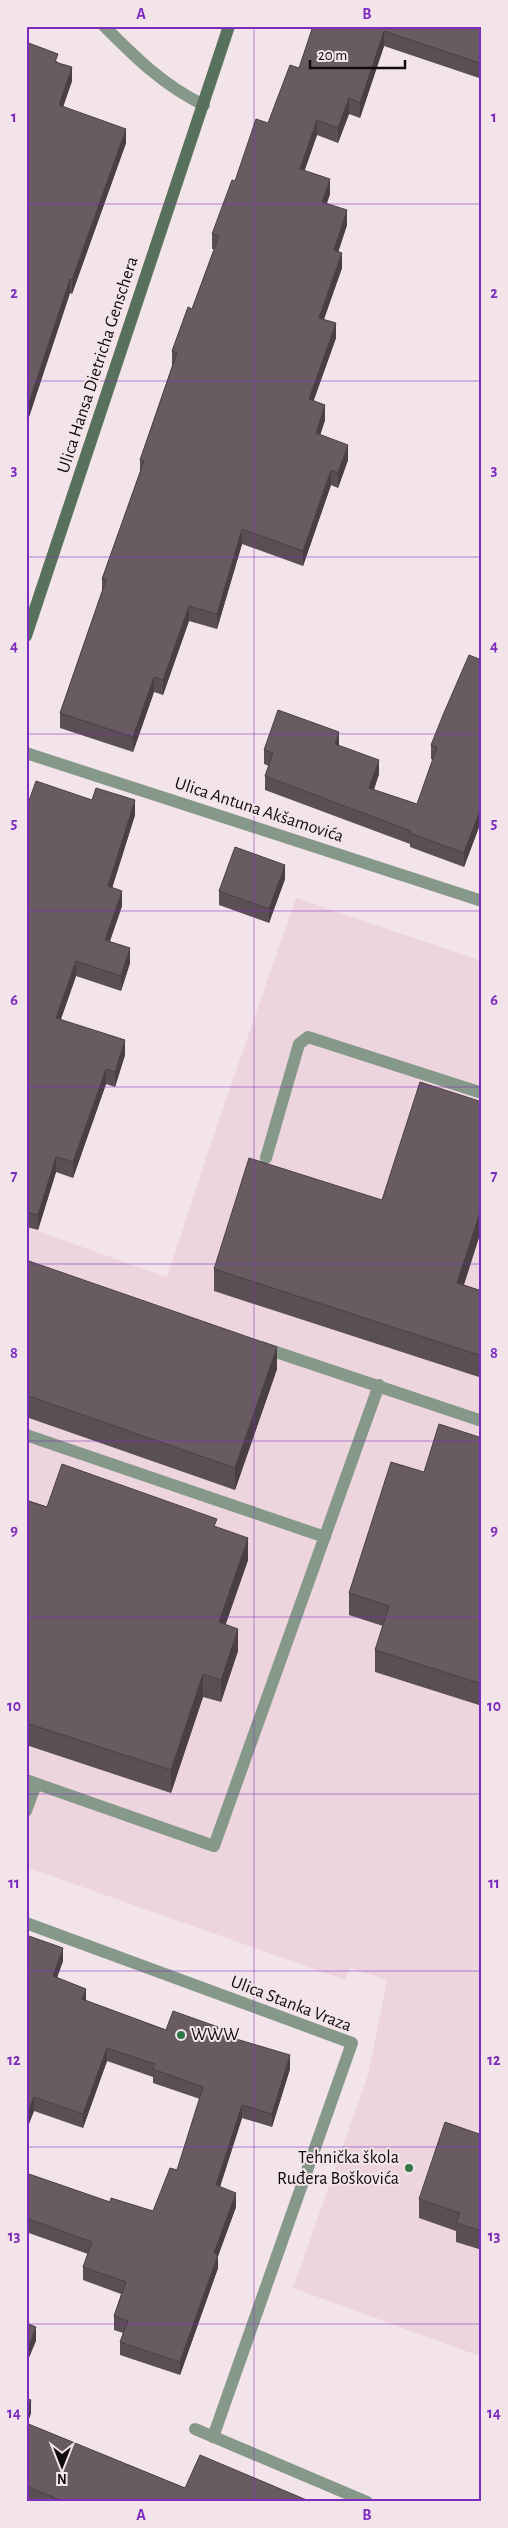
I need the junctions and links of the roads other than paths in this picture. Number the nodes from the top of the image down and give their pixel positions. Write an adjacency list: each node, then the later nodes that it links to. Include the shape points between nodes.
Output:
1 (104, 26): 3 (street, via 148,70 179,93)
2 (229, 26): 3 (main road, Ulica Hansa Dietricha Genschera)
3 (204, 105): 4 (main road, Ulica Hansa Dietricha Genschera)
4 (26, 636)
5 (26, 753): 6 (street, Ulica Antuna Akšamovića)
6 (482, 900)
7 (482, 1093): 8 (street, via 308,1037 299,1044)
8 (266, 1158)
9 (248, 1342): 10 (street)
10 (379, 1385): 11 (street); 13 (street)
11 (482, 1420)
12 (26, 1435): 13 (street)
13 (324, 1537): 14 (street, via 214,1846)
14 (31, 1782): 15 (street)
15 (26, 1811)
16 (26, 1923): 18 (street, Ulica Stanka Vraza, via 352,2043)
17 (195, 2429): 18 (street)
18 (213, 2437): 19 (street)
19 (367, 2502)

